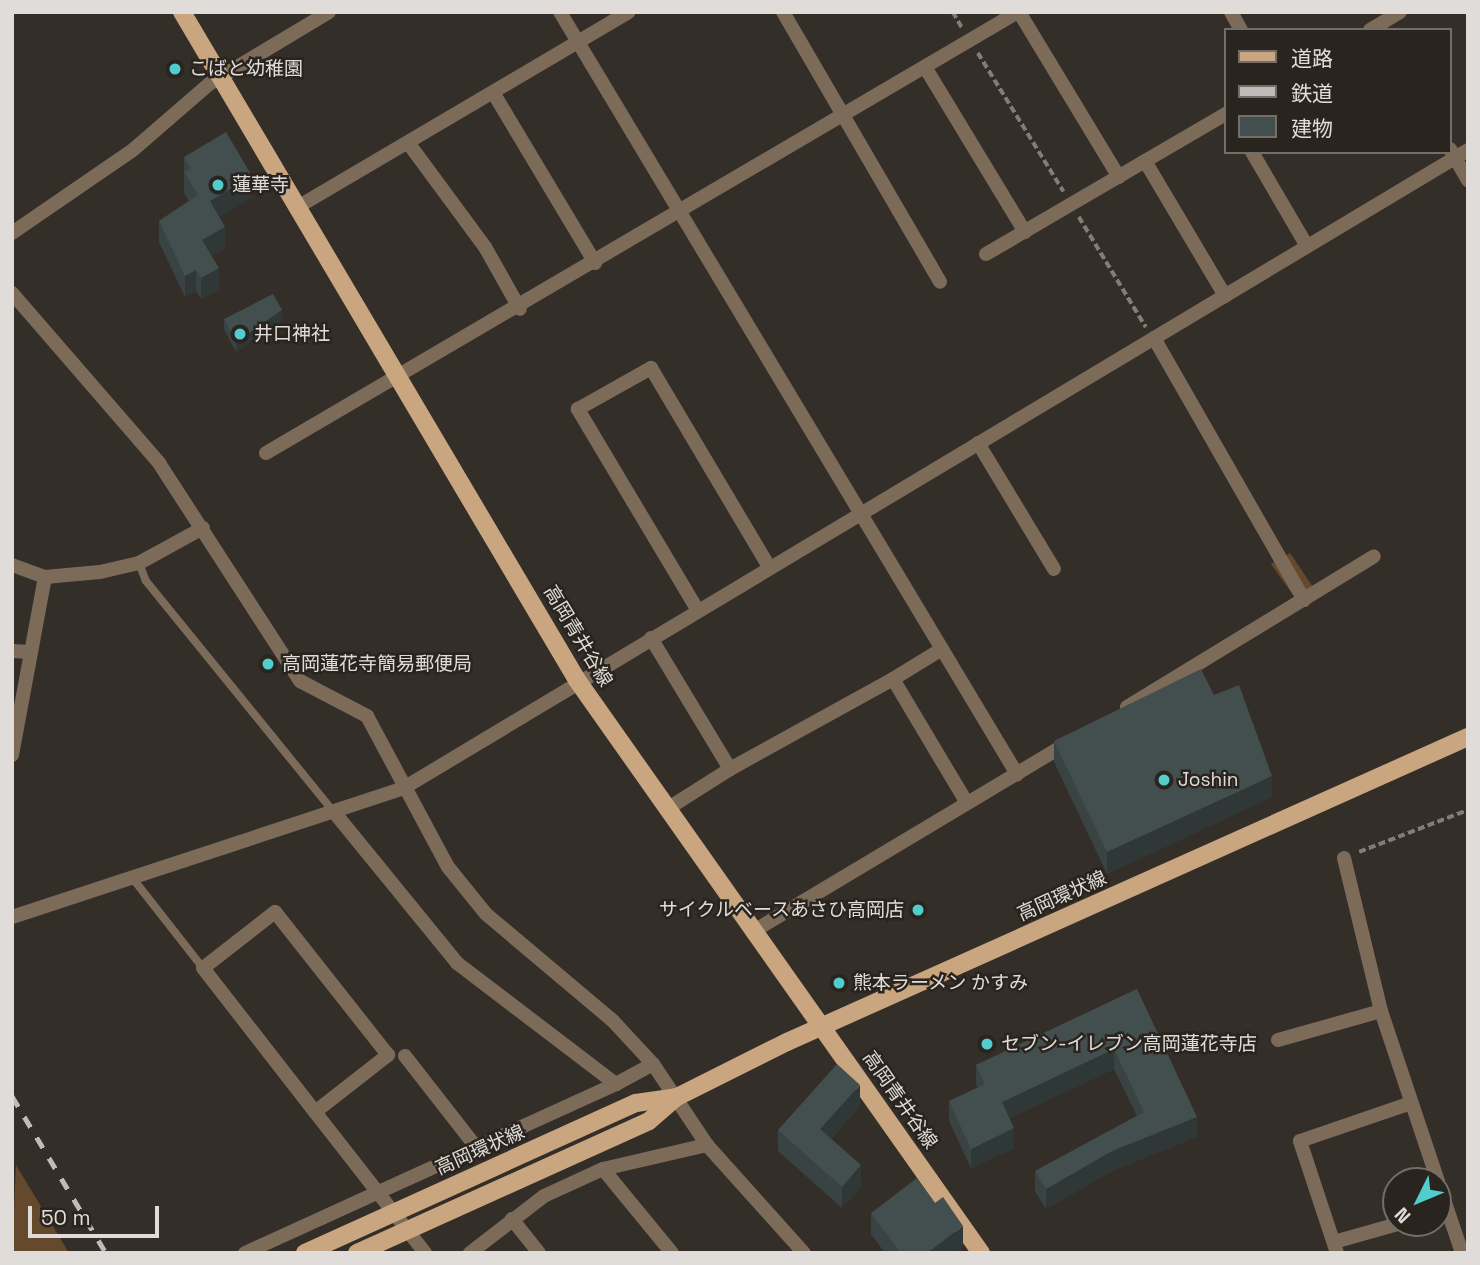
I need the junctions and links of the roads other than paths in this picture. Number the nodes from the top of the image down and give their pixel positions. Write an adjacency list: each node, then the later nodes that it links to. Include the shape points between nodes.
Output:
1 (182, 12): 13 (main road, 高岡青井谷線)
2 (329, 12): 13 (street)
3 (560, 12): 11 (street)
4 (628, 12): 11 (street)
5 (783, 12): 16 (street)
6 (1019, 12): 12 (street); 21 (street)
7 (1231, 12): 10 (street)
8 (1400, 12): 9 (street)
9 (1377, 24)
10 (1240, 28)
11 (578, 42): 14 (street); 24 (street)
12 (925, 67): 16 (street); 25 (street)
13 (222, 76): 23 (main road, 高岡青井谷線); 26 (street, via 134,149)
14 (494, 94): 17 (street); 29 (street)
15 (1224, 115): 20 (street)
16 (842, 116): 24 (street); 30 (street)
17 (409, 145): 23 (street); 33 (street, via 485,247)
18 (1458, 152): 22 (street); 27 (street)
19 (1253, 154): 27 (street)
20 (1145, 161): 21 (street); 32 (street)
21 (1119, 177): 25 (street)
22 (1468, 180)
23 (300, 205): 35 (main road, 高岡青井谷線)
24 (681, 213): 29 (street); 38 (street)
25 (1025, 232): 28 (street)
26 (12, 233)
27 (1307, 246): 32 (street)
28 (986, 254)
29 (595, 263): 33 (street)
30 (940, 282)
31 (12, 293): 39 (street, via 159,463)
32 (1225, 296): 34 (street)
33 (520, 309): 35 (street)
34 (1154, 338): 36 (street); 46 (street)
35 (402, 378): 37 (street); 53 (main road, 高岡青井谷線)
36 (978, 443): 38 (street); 44 (street)
37 (266, 453)
38 (861, 512): 43 (street); 49 (street)
39 (203, 528): 41 (street); 60 (street, via 300,681 367,716)
40 (1374, 556): 46 (street)
41 (139, 563): 45 (street); 63 (lane, via 146,581)
42 (12, 565): 45 (street)
43 (769, 567): 47 (street); 47 (street, via 651,368 578,409)
44 (1054, 569)
45 (45, 577): 51 (street)
46 (1304, 600): 54 (street)
47 (697, 609): 48 (street)
48 (651, 639): 53 (street); 58 (street)
49 (942, 649): 52 (street); 59 (street)
50 (12, 651): 51 (street)
51 (30, 652): 57 (street)
52 (893, 679): 58 (street); 61 (street)
53 (577, 680): 60 (street); 62 (main road, 高岡青井谷線)
54 (1113, 716)
55 (1089, 730): 59 (street)
56 (1468, 737): 70 (main road, 高岡環状線)
57 (12, 755)
58 (730, 769): 62 (street)
59 (1017, 774): 61 (street)
60 (402, 789): 63 (street); 73 (street, via 448,867 486,914 613,1021)
61 (967, 803): 67 (street)
62 (667, 809): 67 (main road, 高岡青井谷線)
63 (334, 812): 65 (street); 74 (street, via 457,963)
64 (1344, 858): 69 (street)
65 (134, 880): 66 (street); 68 (lane)
66 (12, 917)
67 (752, 932): 70 (main road, 高岡青井谷線)
68 (203, 968): 77 (street); 77 (street, via 275,912 388,1055)
69 (1381, 1010): 71 (street); 76 (street)
70 (823, 1026): 75 (main road, 高岡環状線); 95 (main road, 高岡青井谷線)
71 (1278, 1040)
72 (405, 1056): 79 (street)
73 (653, 1064): 74 (street); 75 (street)
74 (616, 1084): 79 (street)
75 (677, 1097): 78 (street); 88 (main road, 高岡環状線, bridge, via 636,1103); 89 (main road, 高岡環状線, bridge, via 649,1121)
76 (1411, 1103): 80 (street); 86 (street, via 1300,1141)
77 (315, 1112): 82 (street)
78 (707, 1145): 81 (street); 94 (street)
79 (477, 1148): 82 (street)
80 (1433, 1167)
81 (603, 1169): 83 (street); 93 (street)
82 (378, 1193): 87 (street); 90 (street)
83 (512, 1219): 91 (street); 92 (street)
84 (1382, 1230): 86 (street)
85 (1452, 1231): 96 (street)
86 (1336, 1247)
87 (245, 1253)
88 (305, 1253)
89 (356, 1253)
90 (425, 1253)
91 (470, 1253)
92 (539, 1253)
93 (672, 1253)
94 (804, 1253)
95 (981, 1253)
96 (1462, 1253)

